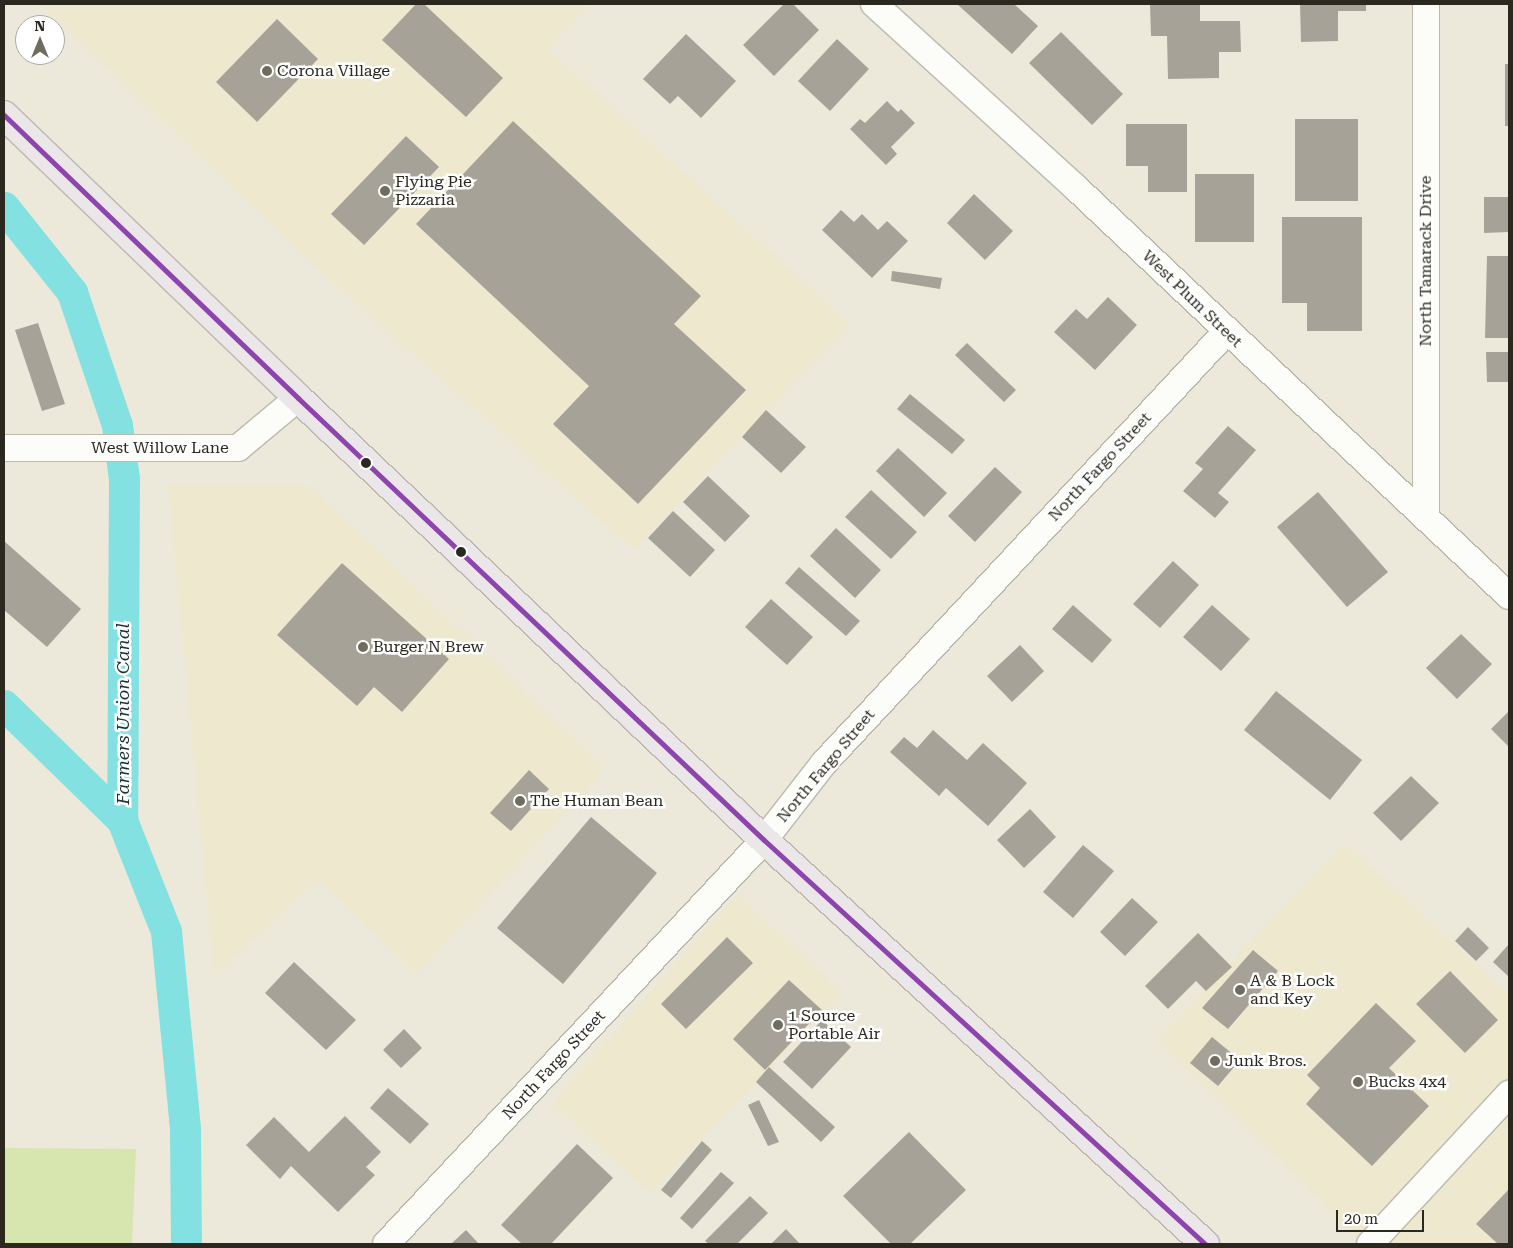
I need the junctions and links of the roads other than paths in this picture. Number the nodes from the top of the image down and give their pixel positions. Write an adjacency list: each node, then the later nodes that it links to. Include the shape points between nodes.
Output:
1 (874, 4): 4 (street, West Plum Street, via 1075,187)
2 (1426, 4): 7 (street, North Tamarack Drive)
3 (4, 115): 5 (main road)
4 (1226, 332): 7 (street, West Plum Street); 9 (street, North Fargo Street, via 824,763)
5 (298, 398): 6 (street, West Willow Lane, via 238,448); 9 (main road)
6 (4, 448)
7 (1426, 518): 8 (street, West Plum Street)
8 (1509, 596)
9 (764, 840): 11 (street, North Fargo Street); 12 (main road)
10 (1509, 1094): 13 (street)
11 (386, 1244)
12 (1205, 1244)
13 (1370, 1244)

